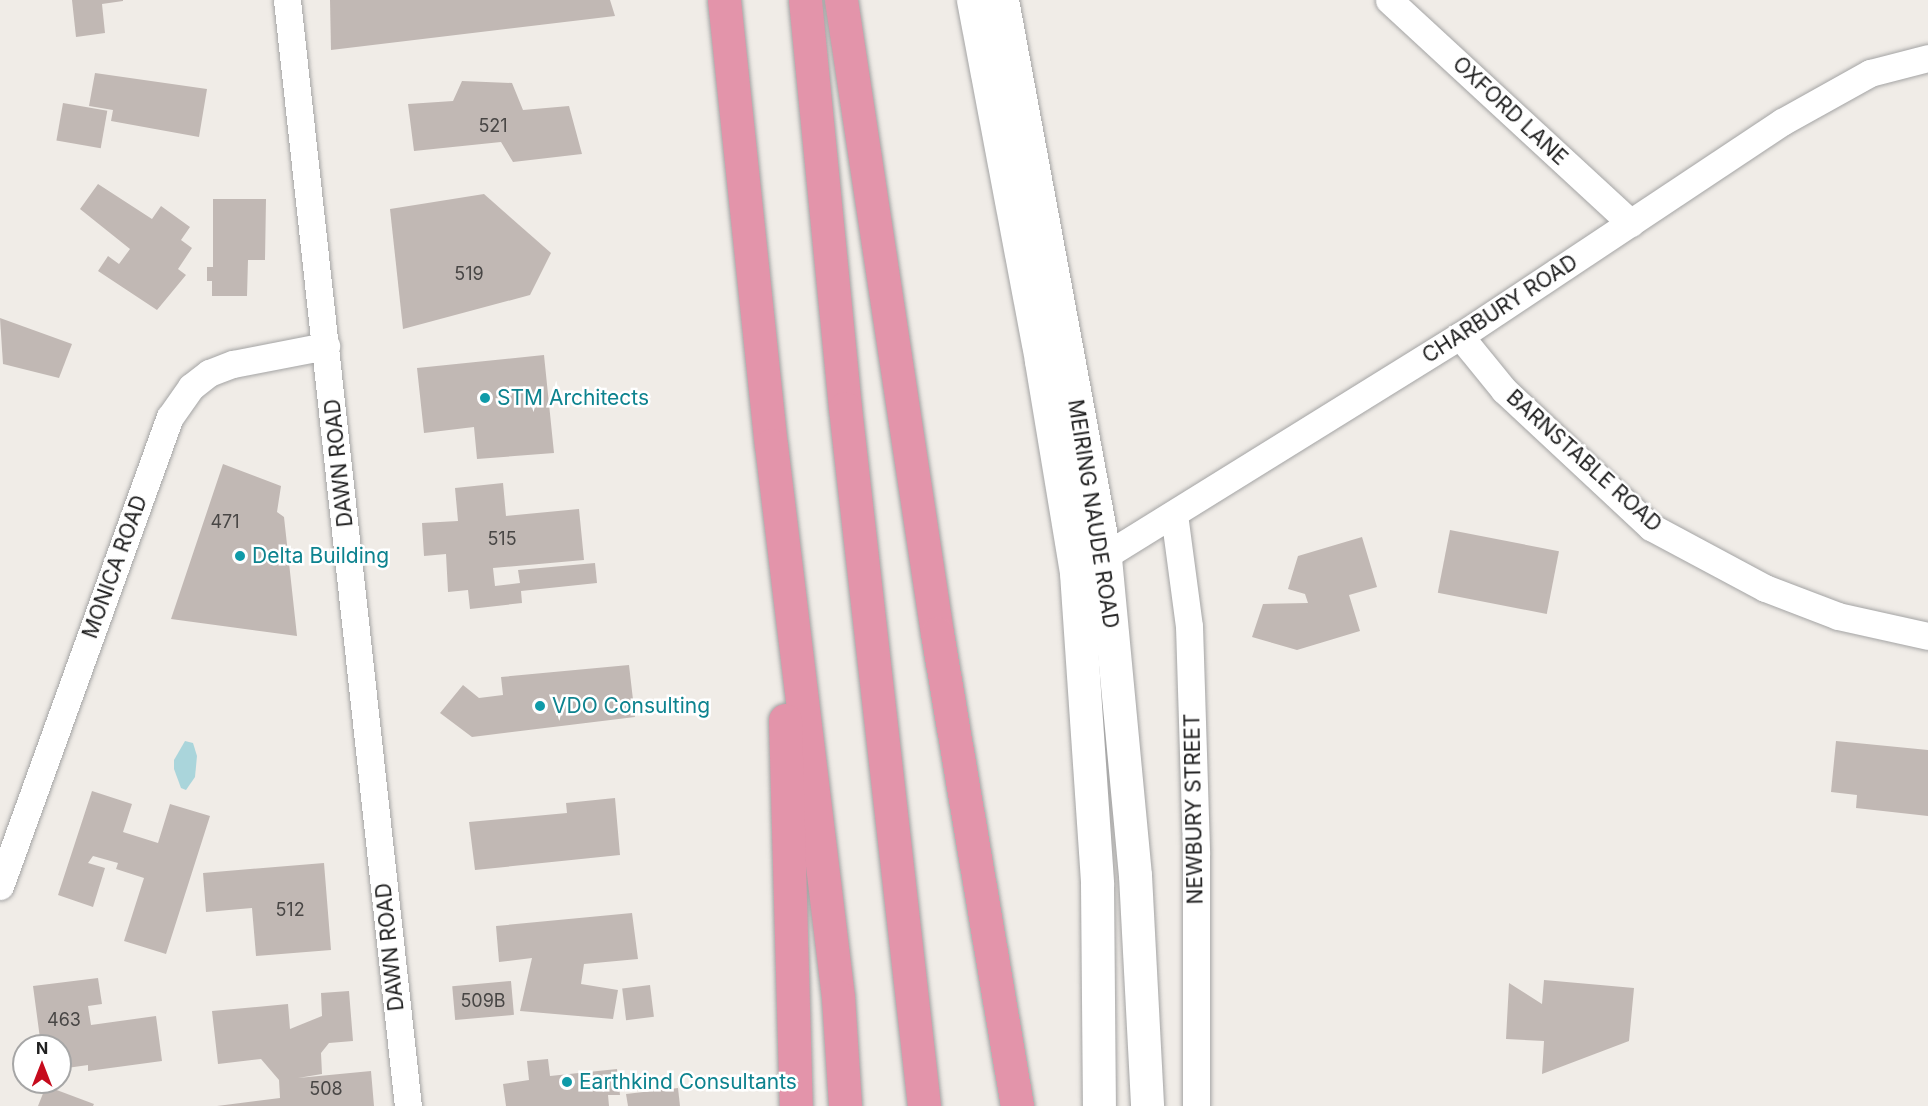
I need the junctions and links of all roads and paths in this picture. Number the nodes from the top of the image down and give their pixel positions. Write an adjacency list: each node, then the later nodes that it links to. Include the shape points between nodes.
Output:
1 (287, 0): 11 (street, DAWN ROAD)
2 (724, 0): 12 (highway)
3 (805, 0): 21 (highway, via 845,408)
4 (842, 0): 22 (highway, via 937,633)
5 (973, 0): 15 (street, MEIRING NAUDE ROAD, via 1041,361)
6 (1002, 0): 14 (street, MEIRING NAUDE ROAD)
7 (1389, 0): 9 (street, OXFORD LANE)
8 (1928, 58): 9 (street, CHARBURY ROAD, via 1870,73 1782,122)
9 (1631, 223): 10 (street, CHARBURY ROAD)
10 (1460, 336): 13 (street, CHARBURY ROAD); 16 (street, BARNSTABLE ROAD, via 1504,390 1651,527 1765,588 1838,616)
11 (326, 346): 17 (street, MONICA ROAD, via 233,364 210,373 191,387 170,417); 18 (street, DAWN ROAD)
12 (771, 445): 19 (highway, via 788,797); 20 (highway, via 838,997)
13 (1174, 514): 14 (street, CHARBURY ROAD); 25 (street, NEWBURY STREET, via 1189,638 1196,854)
14 (1105, 558): 15 (street, CHARBURY ROAD); 24 (street, MEIRING NAUDE ROAD, via 1139,934)
15 (1076, 573): 23 (street, MEIRING NAUDE ROAD, via 1096,872)
16 (1928, 636)
17 (0, 886)
18 (408, 1106)
19 (796, 1106)
20 (844, 1106)
21 (924, 1106)
22 (1017, 1106)
23 (1099, 1106)
24 (1148, 1106)
25 (1196, 1106)

